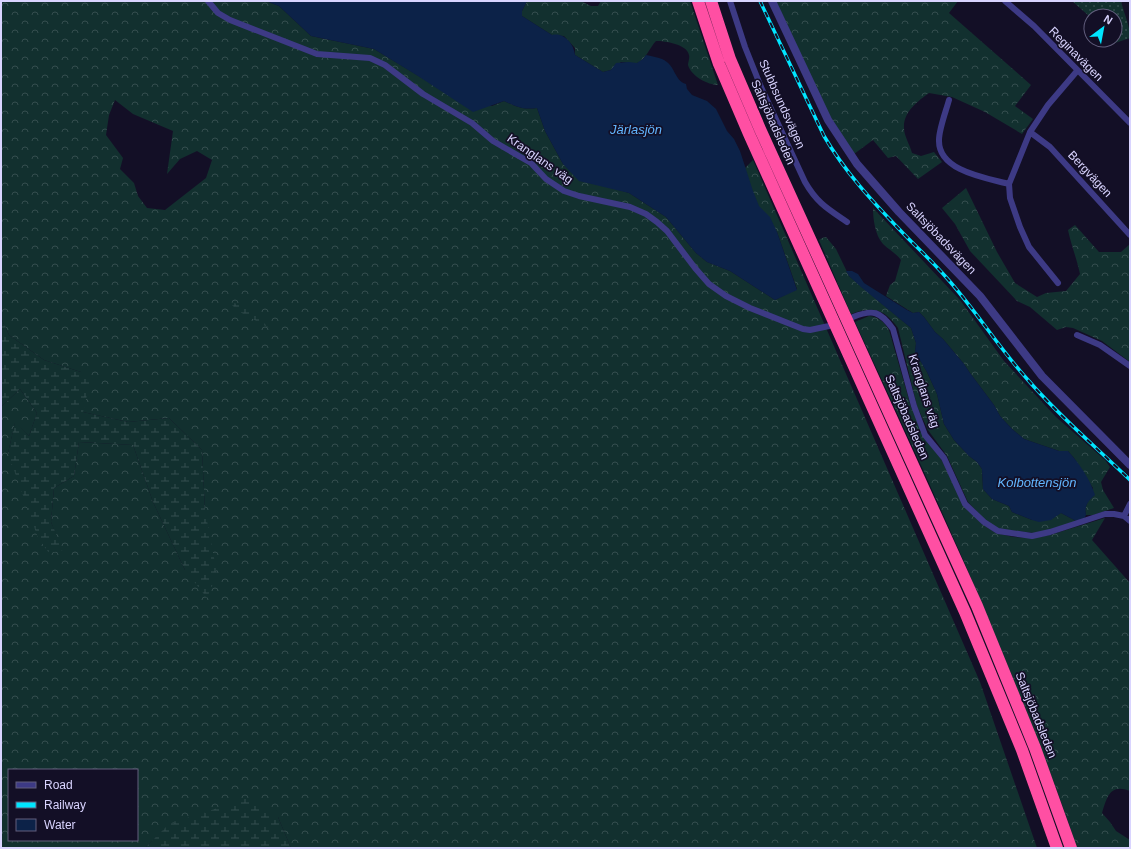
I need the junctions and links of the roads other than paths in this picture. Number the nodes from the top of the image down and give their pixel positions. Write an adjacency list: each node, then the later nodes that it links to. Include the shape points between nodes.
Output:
1 (208, 1): 16 (street, Kranglans väg, via 218,13 230,20 317,54 370,58 385,65 423,94 472,123 493,141 531,163 546,179 564,191 630,207 646,214 668,231 709,284 726,296 802,329)
2 (698, 1): 23 (highway, via 719,64 749,134 965,612 1022,750)
3 (711, 1): 24 (highway, Saltsjöbadsleden, via 730,59 760,129 977,606 1035,748)
4 (730, 1): 12 (street, Stubbsundsvägen, via 745,47 805,182 816,200)
5 (772, 1): 19 (street, Saltsjöbadsvägen, via 828,120 857,164 980,296 1042,376)
6 (1005, 1): 7 (street, Reginavägen, via 1034,26)
7 (1077, 71): 9 (street, Reginavägen); 10 (street, via 1048,105)
8 (949, 100): 11 (street, via 939,140 942,154 961,170)
9 (1130, 123)
10 (1030, 132): 11 (street); 13 (street, Bergvägen, via 1050,147)
11 (1009, 184): 14 (street, via 1010,198 1030,248)
12 (847, 222)
13 (1130, 235)
14 (1058, 283)
15 (853, 317): 21 (street, Kranglans väg, via 866,312 876,313 893,329 914,406 925,435 944,458 966,504 984,522 998,531 1032,536 1104,514)
16 (829, 326)
17 (1077, 335): 18 (street, via 1100,345)
18 (1130, 366)
19 (1130, 465)
20 (1130, 504): 21 (street)
21 (1124, 516): 22 (street)
22 (1130, 521)
23 (1057, 848)
24 (1071, 848)

